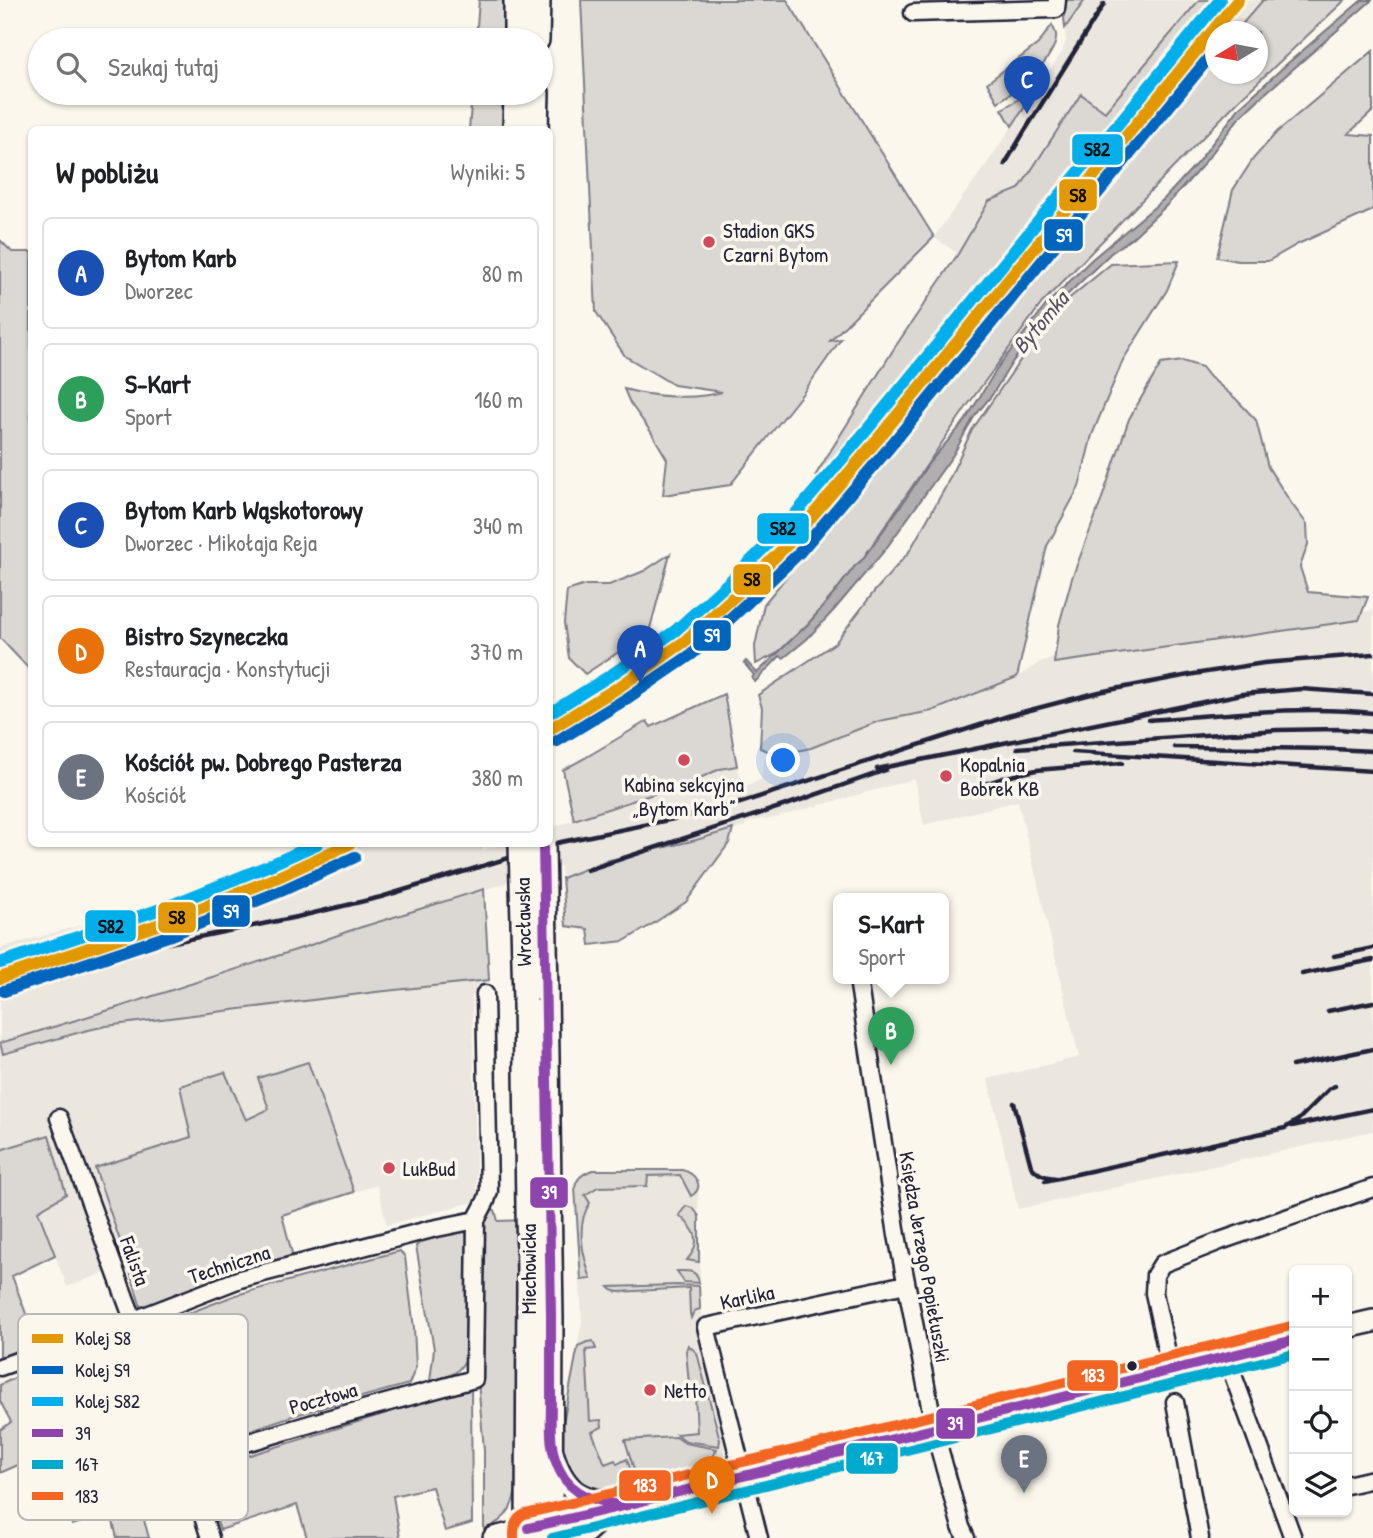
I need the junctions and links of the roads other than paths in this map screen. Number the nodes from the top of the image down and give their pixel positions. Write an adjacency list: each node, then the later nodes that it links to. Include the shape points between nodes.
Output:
1 (516, 0): 5 (main road)
2 (538, 0): 6 (main road)
3 (1057, 0): 4 (street, via 1056,9)
4 (913, 13)
5 (516, 28)
6 (537, 28)
7 (516, 105): 9 (main road)
8 (537, 105): 10 (main road)
9 (515, 126)
10 (536, 126)
11 (521, 847): 15 (main road, Wrocławska, bridge)
12 (543, 847): 15 (main road, Wrocławska, bridge)
13 (859, 984): 19 (street, Księdza Jerzego Popiełuszki)
14 (485, 994): 18 (street, via 489,1191)
15 (535, 996): 31 (main road, Miechowicka, via 548,1180); 39 (main road, Miechowicka, via 527,1195)
16 (60, 1118): 20 (street, Falista)
17 (1373, 1188): 28 (street, via 1162,1264 1155,1275 1154,1293)
18 (476, 1220): 21 (street, Techniczna, via 240,1279); 32 (street, Pocztowa, via 474,1379)
19 (906, 1284): 30 (street, Księdza Jerzego Popiełuszki); 33 (street, Karlika, via 706,1327)
20 (132, 1314)
21 (150, 1314)
22 (1373, 1321): 23 (street)
23 (1352, 1326)
24 (1289, 1341): 25 (street)
25 (1226, 1356): 28 (street); 36 (street)
26 (18, 1361): 27 (street, Techniczna)
27 (0, 1367)
28 (1171, 1371): 30 (street)
29 (1175, 1402): 45 (street)
30 (934, 1429): 33 (street); 44 (street, Księdza Jerzego Popiełuszki)
31 (551, 1441): 37 (street, via 559,1473 572,1489); 39 (main road, Miechowicka)
32 (248, 1442)
33 (744, 1477): 37 (street); 43 (street, Karlika)
34 (1373, 1479): 35 (street)
35 (1352, 1484)
36 (1287, 1499): 46 (street)
37 (622, 1506): 39 (street); 42 (street)
38 (203, 1520): 40 (street, Falista)
39 (539, 1532): 41 (street)
40 (209, 1538)
41 (494, 1538)
42 (579, 1538)
43 (759, 1538)
44 (966, 1538)
45 (1200, 1538)
46 (1293, 1538)

